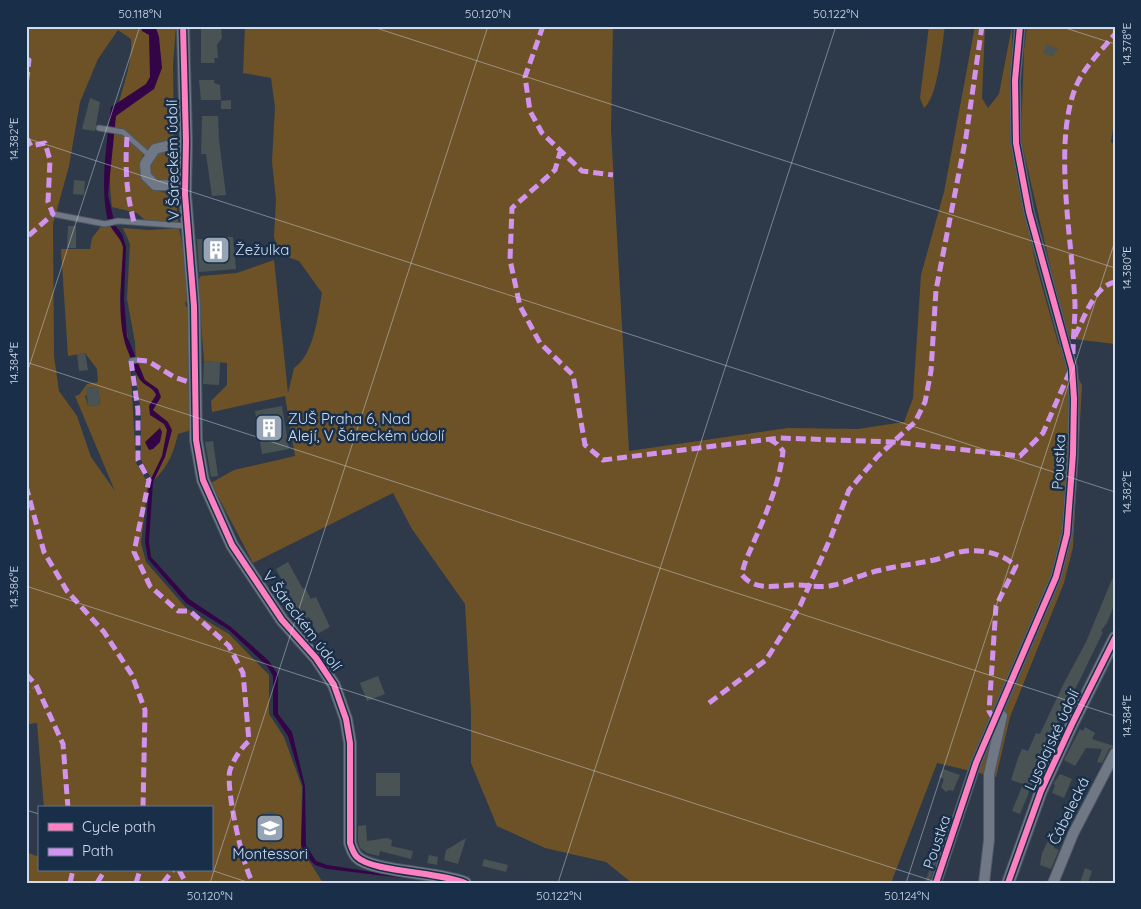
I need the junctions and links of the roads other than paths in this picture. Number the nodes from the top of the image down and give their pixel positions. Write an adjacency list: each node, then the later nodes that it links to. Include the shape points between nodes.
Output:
1 (183, 26): 4 (street, V Šáreckém údolí)
2 (1020, 26): 10 (street, Poustka, via 1015,80 1016,143 1029,212 1072,368 1074,399 1067,534 1056,577)
3 (99, 128): 5 (lane, via 122,132)
4 (186, 141): 5 (street, V Šáreckém údolí, via 155,148); 6 (street, V Šáreckém údolí)
5 (149, 155): 6 (street, V Šáreckém údolí, via 145,164 146,176 155,186)
6 (185, 186): 8 (street, V Šáreckém údolí)
7 (53, 214): 8 (lane, via 105,224 118,220)
8 (187, 226): 12 (street, V Šáreckém údolí, via 194,306 196,440 203,480 232,545 282,620 316,658 334,685 350,743 350,843 353,850 358,858)
9 (1115, 638): 16 (street, Lysolajské údolí, via 1041,791)
10 (1008, 690): 14 (street, Poustka, via 976,763); 15 (street, Poustka, via 989,774 989,840)
11 (1115, 754): 17 (street, Čábelecká, via 1072,834)
12 (414, 876): 13 (street, V Šáreckém údolí)
13 (465, 883)
14 (936, 883)
15 (984, 883)
16 (1008, 883)
17 (1053, 883)

